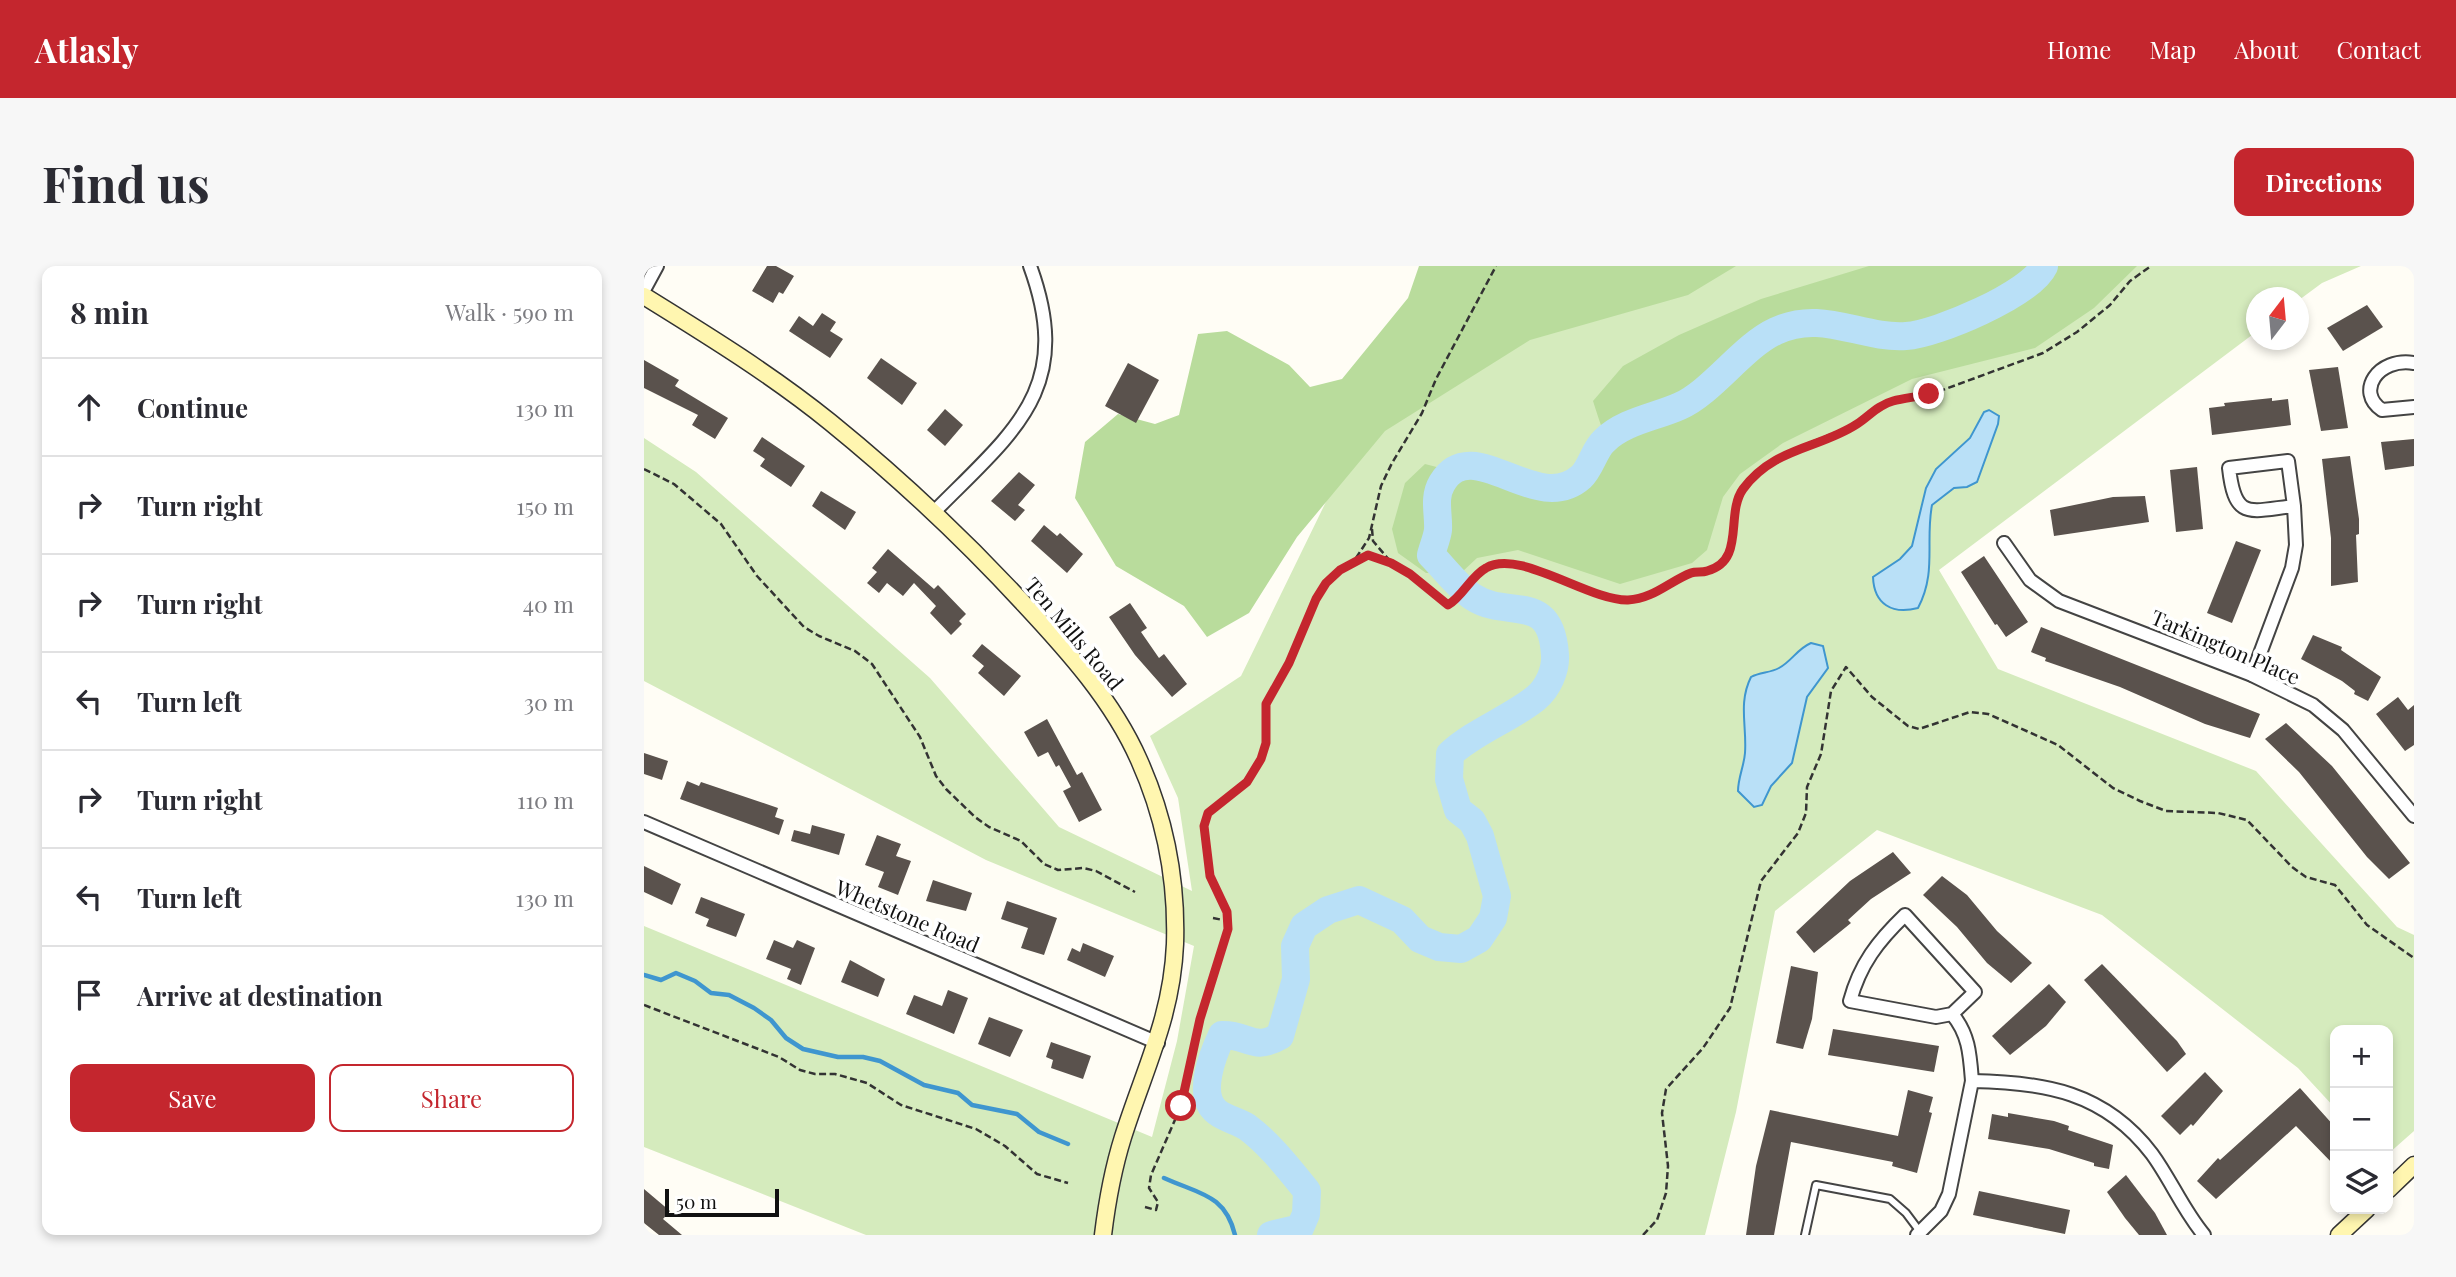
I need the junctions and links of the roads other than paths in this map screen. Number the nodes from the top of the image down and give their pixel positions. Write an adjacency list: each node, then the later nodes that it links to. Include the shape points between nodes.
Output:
1 (657, 266): 3 (street)
2 (1030, 266): 8 (street, via 1045,316 1047,341 1037,391 1016,428)
3 (644, 290)
4 (644, 296): 8 (street, Ten Mills Road, via 719,342 829,421)
5 (2414, 363): 6 (street, via 2387,364 2379,369 2372,385 2374,402 2382,410)
6 (2414, 407)
7 (2294, 506): 7 (street, via 2244,508 2232,495 2229,468 2288,461); 10 (street, via 2292,568)
8 (934, 512): 14 (street, Ten Mills Road, via 1085,674 1139,758 1167,846 1174,888 1175,945)
9 (2004, 543): 10 (street, Tarkington Place, via 2030,580 2059,601)
10 (2252, 675): 11 (street, Tarkington Place, via 2295,694 2330,717)
11 (2414, 816)
12 (644, 822): 14 (street, Whetstone Road)
13 (1952, 1014): 13 (street, via 1936,1017 1850,1001 1868,955 1905,915 1975,992); 15 (street, via 1969,1042)
14 (1158, 1043): 20 (street, Ten Mills Road, via 1124,1134)
15 (1972, 1081): 19 (street, via 1949,1194 1941,1211); 22 (street, via 2038,1085 2094,1104 2127,1127 2152,1155)
16 (2414, 1166): 17 (street)
17 (2393, 1185)
18 (2362, 1214): 23 (street)
19 (1919, 1234): 21 (lane, via 1890,1199 1816,1185)
20 (1103, 1235)
21 (1805, 1235)
22 (2204, 1235)
23 (2339, 1235)

